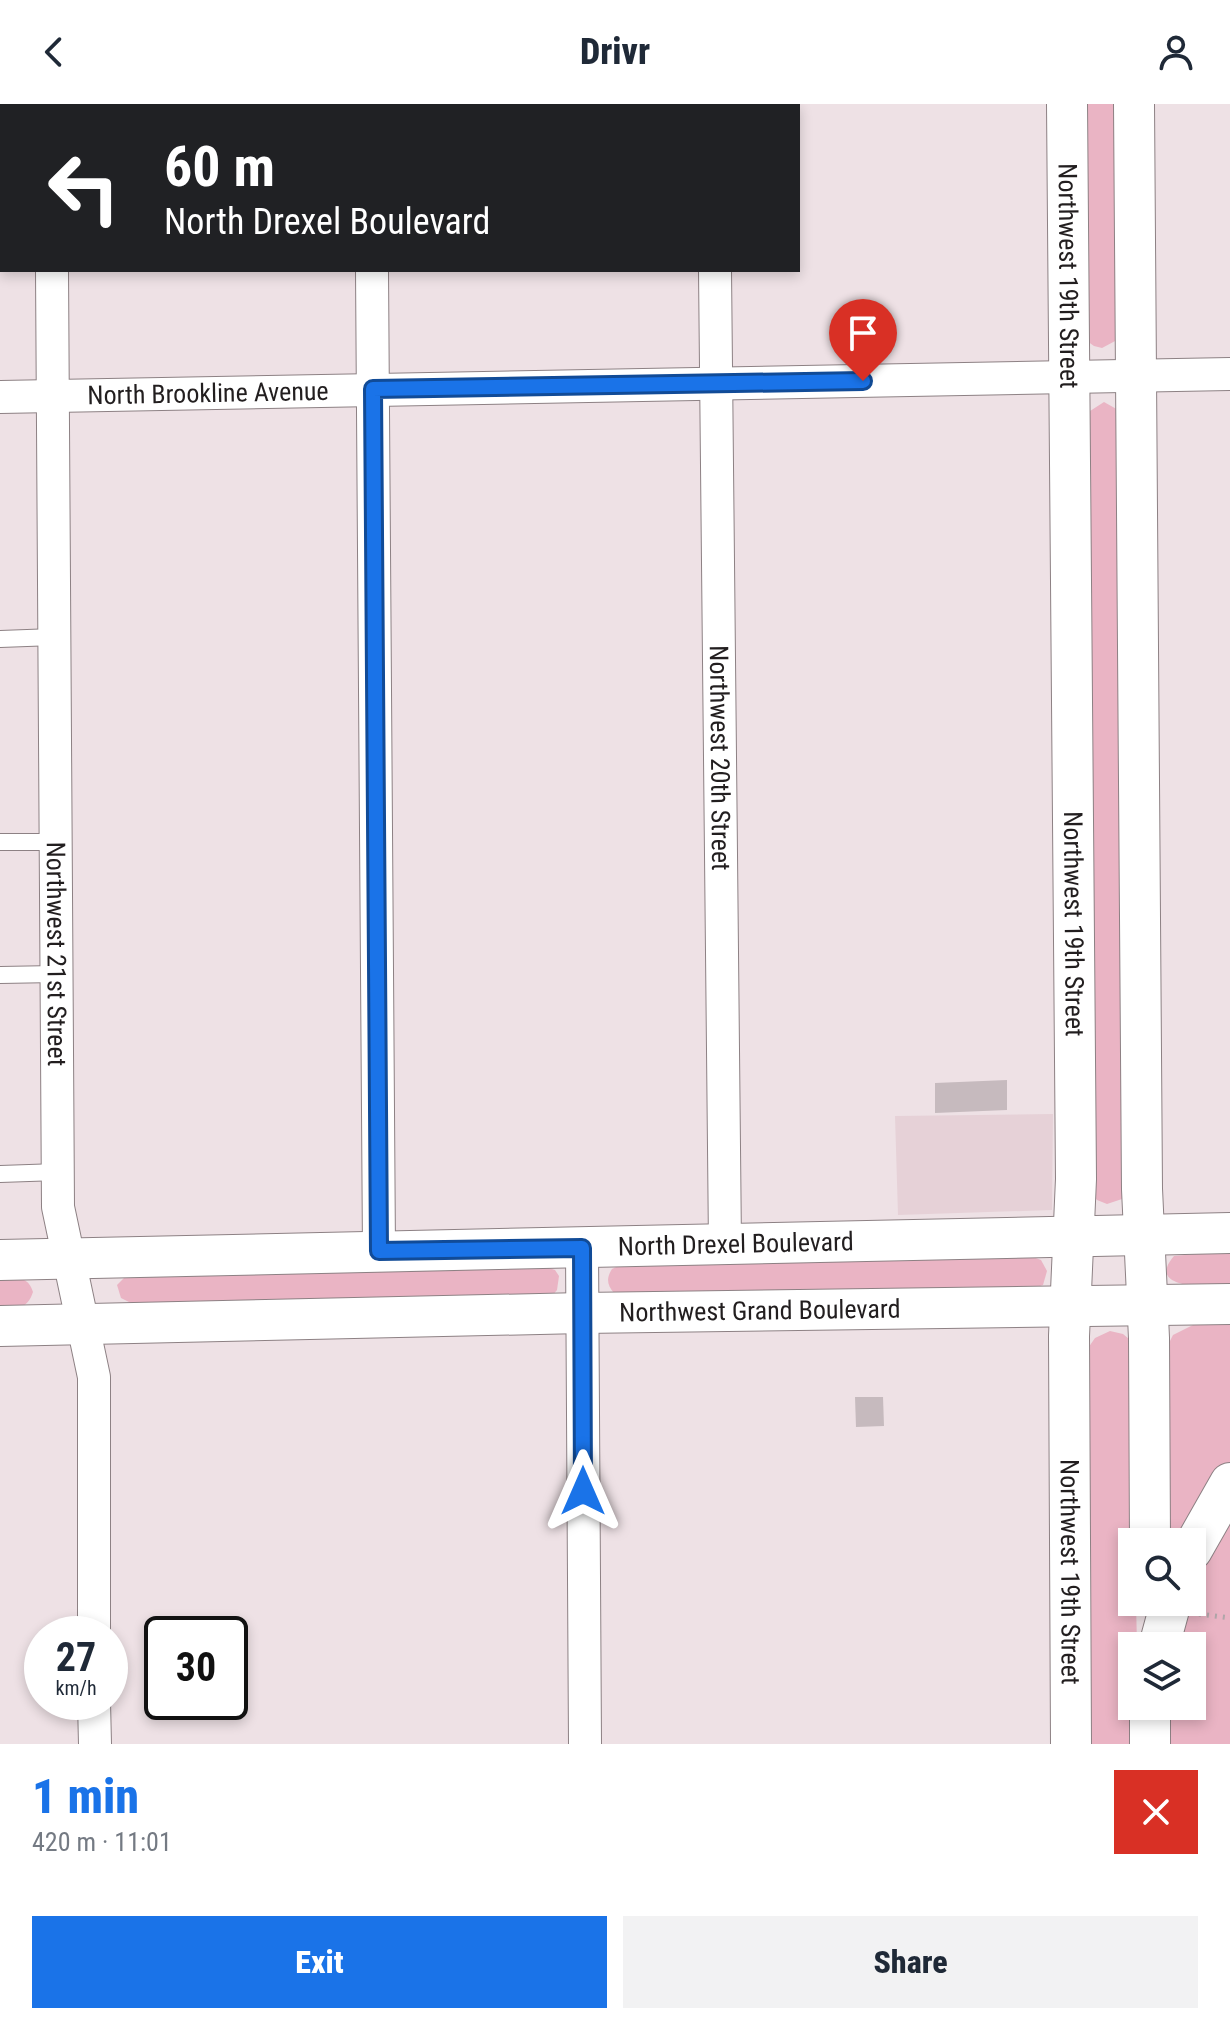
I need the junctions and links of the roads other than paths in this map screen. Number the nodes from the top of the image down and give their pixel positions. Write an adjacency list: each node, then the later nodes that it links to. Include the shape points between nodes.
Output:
1 (1067, 104): 8 (street, Northwest 19th Street)
2 (1134, 104): 7 (street)
3 (52, 272): 12 (street, Northwest 21st Street)
4 (372, 272): 10 (street)
5 (715, 272): 9 (street, Northwest 20th Street)
6 (1230, 374): 7 (street, North Brookline Avenue)
7 (1136, 376): 8 (street, North Brookline Avenue); 22 (street)
8 (1070, 378): 9 (street, North Brookline Avenue); 23 (street, Northwest 19th Street)
9 (716, 382): 10 (street, North Brookline Avenue); 24 (street, Northwest 20th Street)
10 (373, 389): 12 (street, North Brookline Avenue); 26 (street)
11 (0, 397): 12 (street, North Brookline Avenue)
12 (52, 397): 13 (street, Northwest 21st Street)
13 (54, 637): 14 (lane); 16 (street, Northwest 21st Street)
14 (0, 639)
15 (0, 842): 16 (lane)
16 (55, 842): 17 (street, Northwest 21st Street)
17 (56, 974): 18 (lane); 19 (street, Northwest 21st Street)
18 (0, 975)
19 (58, 1172): 20 (lane); 27 (street, Northwest 21st Street, via 58,1207)
20 (0, 1174)
21 (1230, 1233): 22 (street, North Drexel Boulevard)
22 (1144, 1236): 23 (street, North Drexel Boulevard); 30 (street)
23 (1073, 1238): 24 (street, North Drexel Boulevard); 31 (street, Northwest 19th Street)
24 (725, 1245): 25 (street, North Drexel Boulevard)
25 (582, 1248): 26 (street, North Drexel Boulevard); 32 (street)
26 (379, 1251): 27 (street, North Drexel Boulevard)
27 (68, 1258): 28 (street, North Drexel Boulevard); 33 (street, Northwest 21st Street)
28 (0, 1260)
29 (1230, 1304): 30 (street, Northwest Grand Boulevard)
30 (1147, 1305): 31 (street, Northwest Grand Boulevard); 36 (street)
31 (1071, 1306): 32 (street, Northwest Grand Boulevard); 43 (street, Northwest 19th Street)
32 (582, 1313): 33 (street, Northwest Grand Boulevard); 42 (street)
33 (82, 1325): 34 (street, Northwest Grand Boulevard); 38 (street, Northwest 21st Street, via 94,1377)
34 (0, 1326)
35 (1230, 1483): 37 (street)
36 (1150, 1528)
37 (1204, 1528)
38 (94, 1616)
39 (94, 1720): 41 (street)
40 (1150, 1720): 44 (street)
41 (95, 1744)
42 (585, 1744)
43 (1071, 1744)
44 (1150, 1744)

